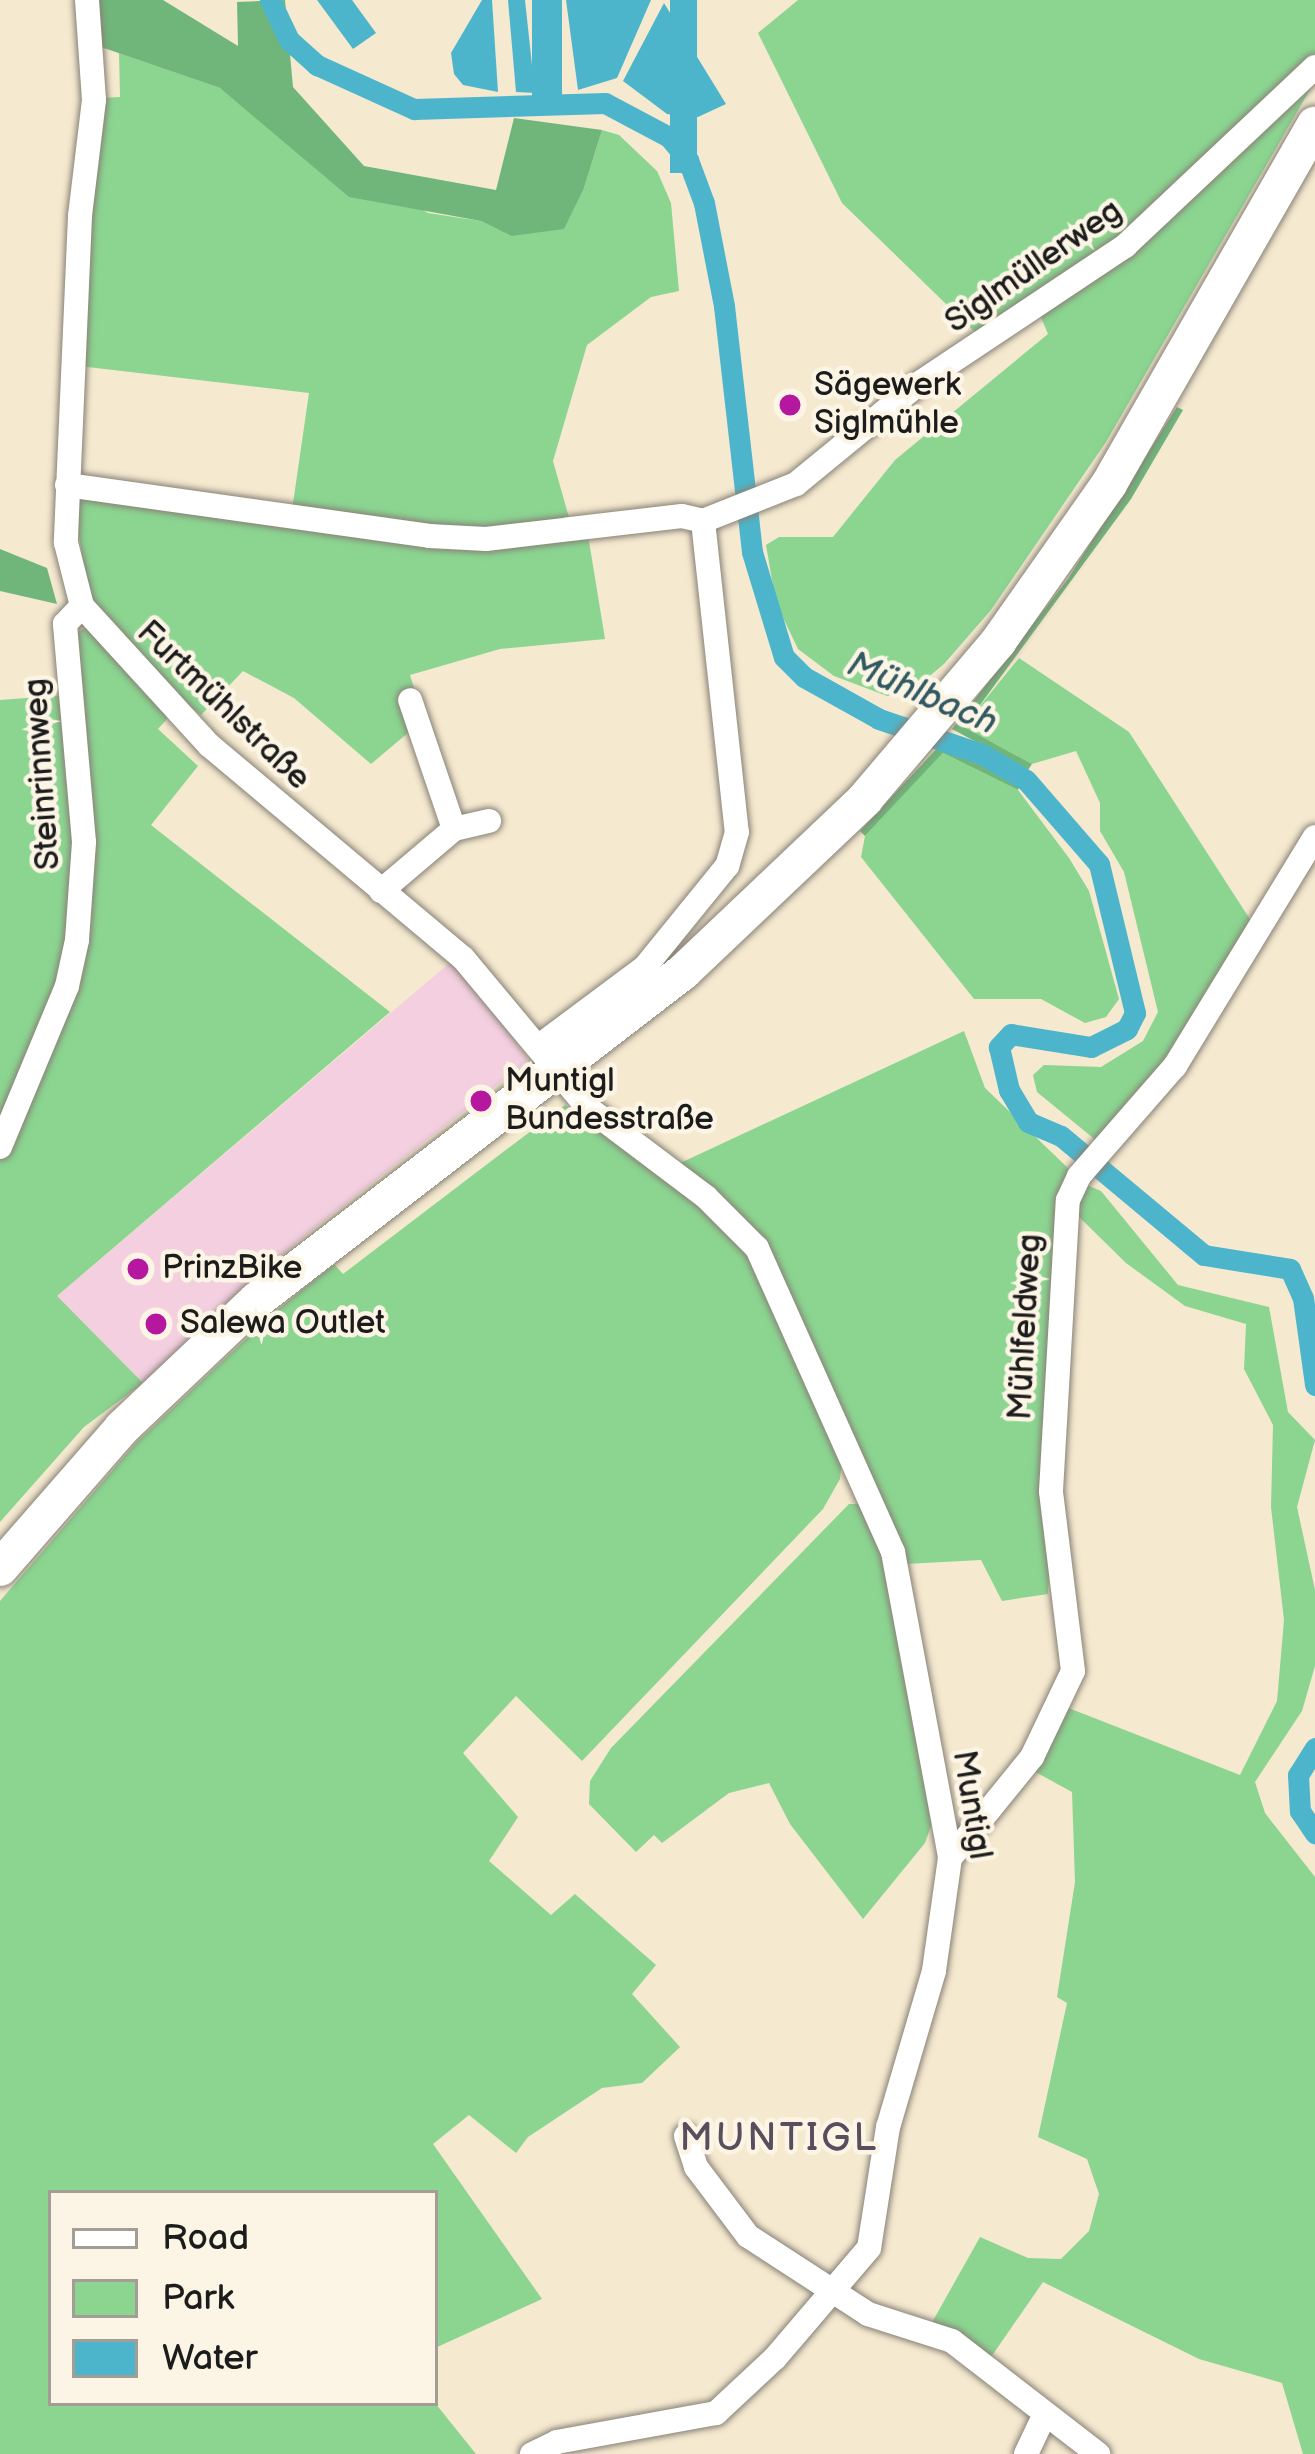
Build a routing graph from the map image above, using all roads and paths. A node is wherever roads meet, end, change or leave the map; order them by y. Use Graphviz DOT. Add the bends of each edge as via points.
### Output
graph roads {
  1 [pos="86,0"];
  2 [pos="1315,67"];
  3 [pos="1315,125"];
  4 [pos="67,485"];
  5 [pos="703,521"];
  6 [pos="82,606"];
  7 [pos="410,700"];
  8 [pos="489,821"];
  9 [pos="454,829"];
  10 [pos="1315,837"];
  11 [pos="382,891"];
  12 [pos="549,1058"];
  13 [pos="0,1147"];
  14 [pos="0,1568"];
  15 [pos="950,1858"];
  16 [pos="686,2135"];
  17 [pos="835,2290"];
  18 [pos="1044,2416"];
  19 [pos="532,2454"];
  20 [pos="1026,2454"];
  21 [pos="1098,2454"];
  1 -- 4 [label="street, Furtmühlstraße" via="94,100"];
  2 -- 5 [label="street, Siglmüllerweg" via="1202,182 1125,246 918,384 796,484"];
  3 -- 12 [label="main road" via="1109,484 938,716 763,901"];
  4 -- 5 [label="street, Siglmüllerweg" via="448,537"];
  4 -- 6 [label="street, Furtmühlstraße" via="66,543"];
  5 -- 12 [label="street" via="737,832 727,866 668,944"];
  6 -- 11 [label="street, Furtmühlstraße" via="209,746"];
  6 -- 13 [label="street, Steinrinnweg" via="65,624 84,842 77,940 67,986"];
  7 -- 9 [label="street"];
  8 -- 9 [label="street"];
  9 -- 11 [label="street"];
  10 -- 15 [label="street, Mühlfeldweg" via="1175,1066 1079,1176 1063,1225 1051,1491 1072,1671 1032,1756"];
  11 -- 12 [label="street, Furtmühlstraße" via="463,958"];
  12 -- 14 [label="main road" via="190,1362"];
  12 -- 15 [label="street, Muntigl" via="588,1108 706,1197 758,1248 792,1315 893,1552"];
  15 -- 17 [label="street, Muntigl" via="934,1971 888,2127 869,2248"];
  16 -- 17 [label="street" via="696,2167 748,2236"];
  17 -- 18 [label="street" via="868,2314 952,2341"];
  17 -- 19 [label="street, Muntigl" via="716,2413 557,2442"];
  18 -- 20 [label="street"];
  18 -- 21 [label="street"];
}
